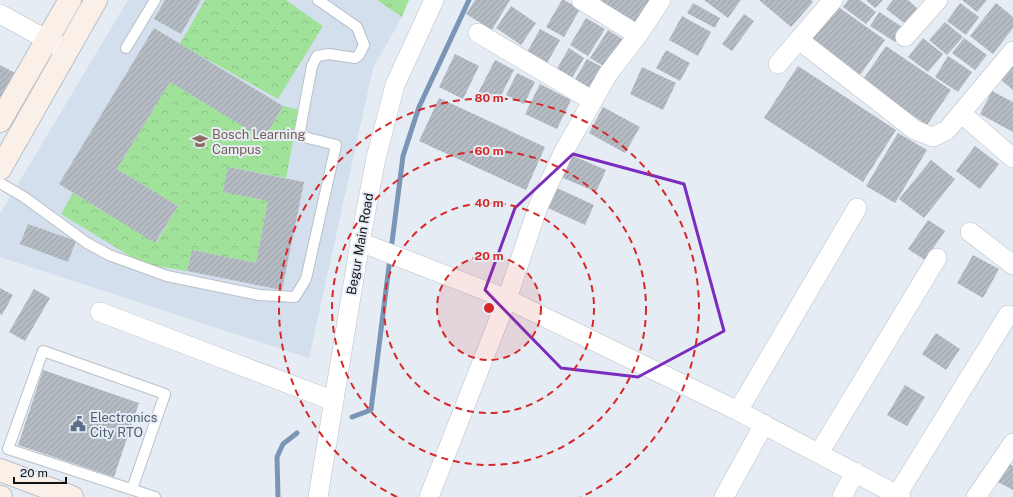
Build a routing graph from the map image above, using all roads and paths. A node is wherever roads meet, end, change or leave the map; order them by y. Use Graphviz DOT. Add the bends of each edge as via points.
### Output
graph roads {
  1 [pos="70,0"];
  2 [pos="96,0"];
  3 [pos="155,0"];
  4 [pos="318,0"];
  5 [pos="434,0"];
  6 [pos="581,0"];
  7 [pos="661,0"];
  8 [pos="833,0"];
  9 [pos="938,0"];
  10 [pos="0,14"];
  11 [pos="478,33"];
  12 [pos="638,35"];
  13 [pos="905,37"];
  14 [pos="47,39"];
  15 [pos="799,40"];
  16 [pos="126,48"];
  17 [pos="66,51"];
  18 [pos="1013,51"];
  19 [pos="778,64"];
  20 [pos="593,101"];
  21 [pos="961,113"];
  22 [pos="1,117"];
  23 [pos="1013,158"];
  24 [pos="0,169"];
  25 [pos="0,183"];
  26 [pos="857,208"];
  27 [pos="970,232"];
  28 [pos="360,242"];
  29 [pos="937,258"];
  30 [pos="1013,265"];
  31 [pos="507,300"];
  32 [pos="100,312"];
  33 [pos="1008,315"];
  34 [pos="334,402"];
  35 [pos="738,411"];
  36 [pos="764,424"];
  37 [pos="1013,443"];
  38 [pos="819,453"];
  39 [pos="0,470"];
  40 [pos="855,472"];
  41 [pos="132,489"];
  42 [pos="899,496"];
  43 [pos="72,497"];
  44 [pos="155,497"];
  45 [pos="318,497"];
  46 [pos="429,497"];
  47 [pos="724,497"];
  48 [pos="842,497"];
  49 [pos="976,497"];
  1 -- 14 [label="main road"];
  2 -- 17 [label="main road"];
  3 -- 16 [label="lane"];
  4 -- 25 [label="lane" via="357,27 364,45 360,55 355,58 329,54 317,56 312,66 300,130 303,136 336,145 306,279 295,297 260,295 167,276 109,255 87,243 24,197"];
  5 -- 28 [label="street, Begur Main Road" via="395,85 376,158"];
  6 -- 12 [label="street"];
  7 -- 12 [label="street"];
  8 -- 15 [label="street"];
  9 -- 13 [label="street"];
  10 -- 14 [label="street"];
  11 -- 20 [label="street"];
  12 -- 20 [label="street" via="608,74"];
  14 -- 17 [label="street"];
  14 -- 22 [label="main road"];
  15 -- 19 [label="street"];
  15 -- 21 [label="street" via="914,130 933,137 947,130"];
  17 -- 24 [label="main road"];
  18 -- 21 [label="street"];
  20 -- 31 [label="street" via="563,154 538,207"];
  21 -- 23 [label="street"];
  26 -- 35 [label="street"];
  27 -- 30 [label="street"];
  28 -- 31 [label="street"];
  28 -- 34 [label="street, Begur Main Road"];
  29 -- 38 [label="street"];
  31 -- 35 [label="street"];
  31 -- 46 [label="street"];
  32 -- 34 [label="street"];
  33 -- 42 [label="street"];
  34 -- 45 [label="street, Begur Main Road"];
  35 -- 36 [label="street"];
  36 -- 38 [label="street"];
  36 -- 47 [label="street"];
  37 -- 49 [label="street"];
  38 -- 40 [label="street"];
  39 -- 43 [label="main road"];
  40 -- 42 [label="street"];
  40 -- 48 [label="street"];
  41 -- 41 [label="lane" via="165,394 44,351 8,449"];
  41 -- 44 [label="lane"];
}
